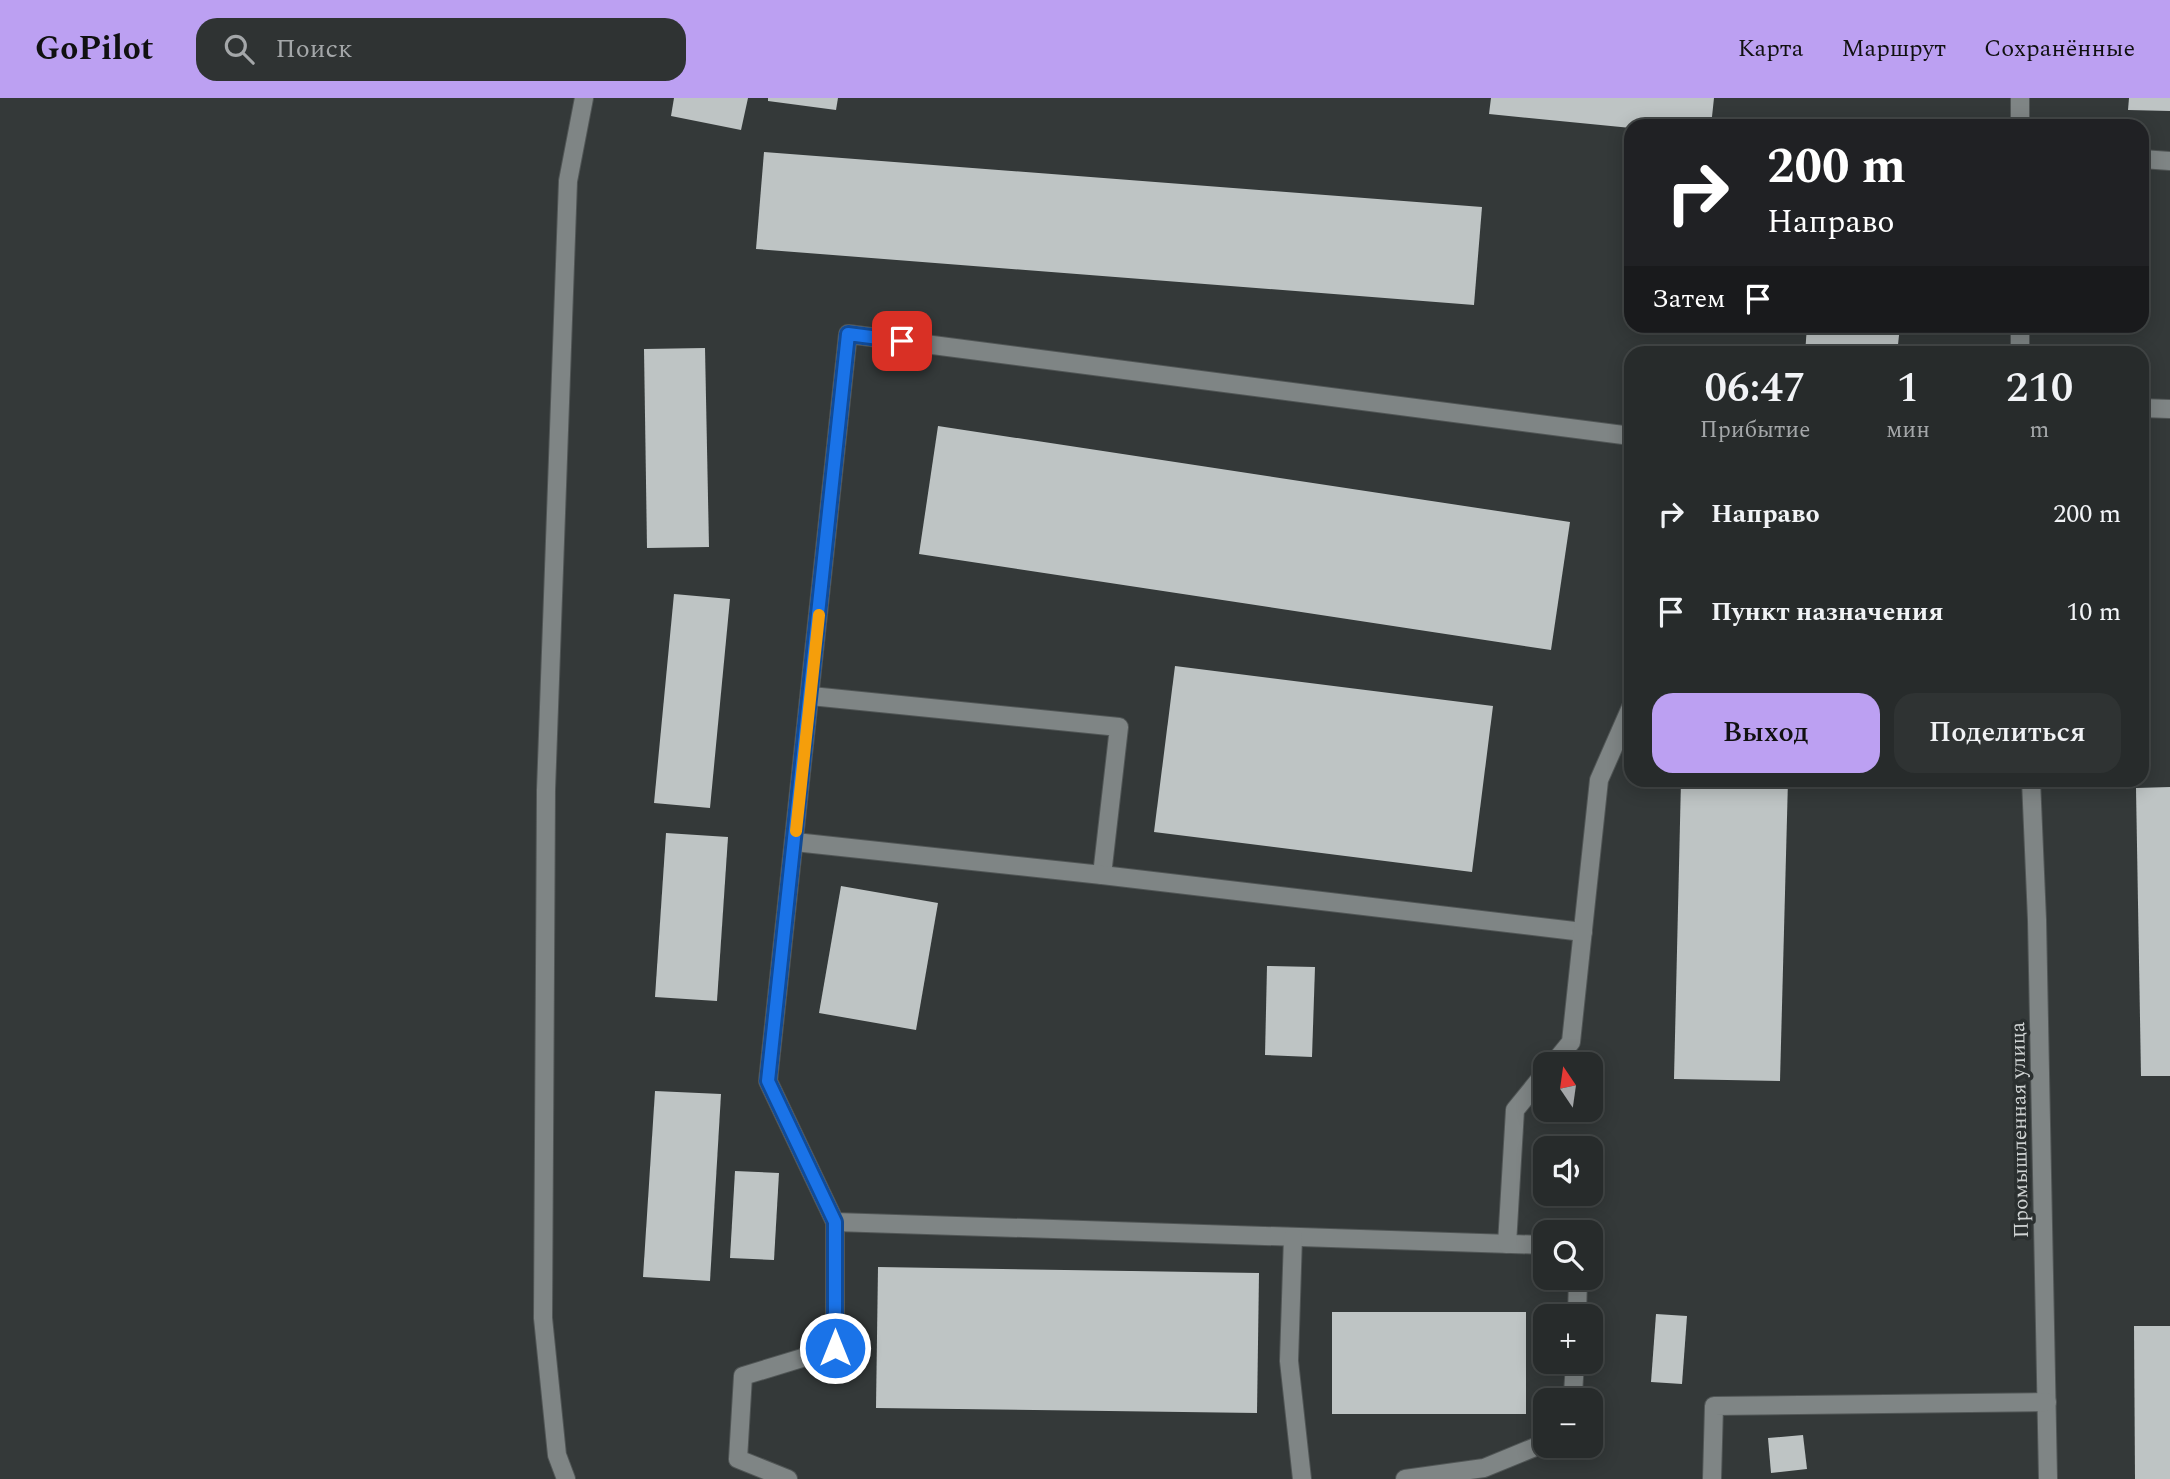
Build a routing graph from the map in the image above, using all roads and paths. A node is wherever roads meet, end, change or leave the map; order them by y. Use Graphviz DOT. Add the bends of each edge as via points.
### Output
graph roads {
  1 [pos="584,98"];
  2 [pos="2020,98"];
  3 [pos="2020,119"];
  4 [pos="2149,160"];
  5 [pos="2170,162"];
  6 [pos="2149,408"];
  7 [pos="2170,409"];
  8 [pos="1624,435"];
  9 [pos="810,696"];
  10 [pos="1624,723"];
  11 [pos="2031,787"];
  12 [pos="795,842"];
  13 [pos="1101,875"];
  14 [pos="1583,932"];
  15 [pos="1563,1052"];
  16 [pos="1533,1088"];
  17 [pos="835,1222"];
  18 [pos="1293,1237"];
  19 [pos="1507,1244"];
  20 [pos="1533,1245"];
  21 [pos="2047,1402"];
  22 [pos="1533,1448"];
  23 [pos="566,1479"];
  24 [pos="788,1479"];
  25 [pos="1302,1479"];
  26 [pos="1405,1479"];
  27 [pos="1712,1479"];
  28 [pos="2048,1479"];
  1 -- 23 [label="street" via="568,181 546,790 543,1318 557,1455"];
  2 -- 3 [label="street"];
  4 -- 5 [label="street"];
  6 -- 7 [label="street"];
  8 -- 9 [label="street" via="848,334"];
  9 -- 12 [label="street"];
  9 -- 13 [label="street" via="1119,727"];
  10 -- 14 [label="street" via="1599,780"];
  11 -- 21 [label="street, Промышленная улица"];
  12 -- 13 [label="street"];
  12 -- 17 [label="street" via="768,1081"];
  13 -- 14 [label="street"];
  14 -- 15 [label="street" via="1571,1042"];
  16 -- 19 [label="street" via="1515,1110"];
  17 -- 18 [label="street"];
  17 -- 24 [label="street" via="835,1348 743,1376 738,1459"];
  18 -- 19 [label="street"];
  18 -- 25 [label="street" via="1289,1361"];
  19 -- 20 [label="street"];
  21 -- 27 [label="street" via="1714,1406"];
  21 -- 28 [label="street, Промышленная улица"];
  22 -- 26 [label="street" via="1484,1468"];
}
